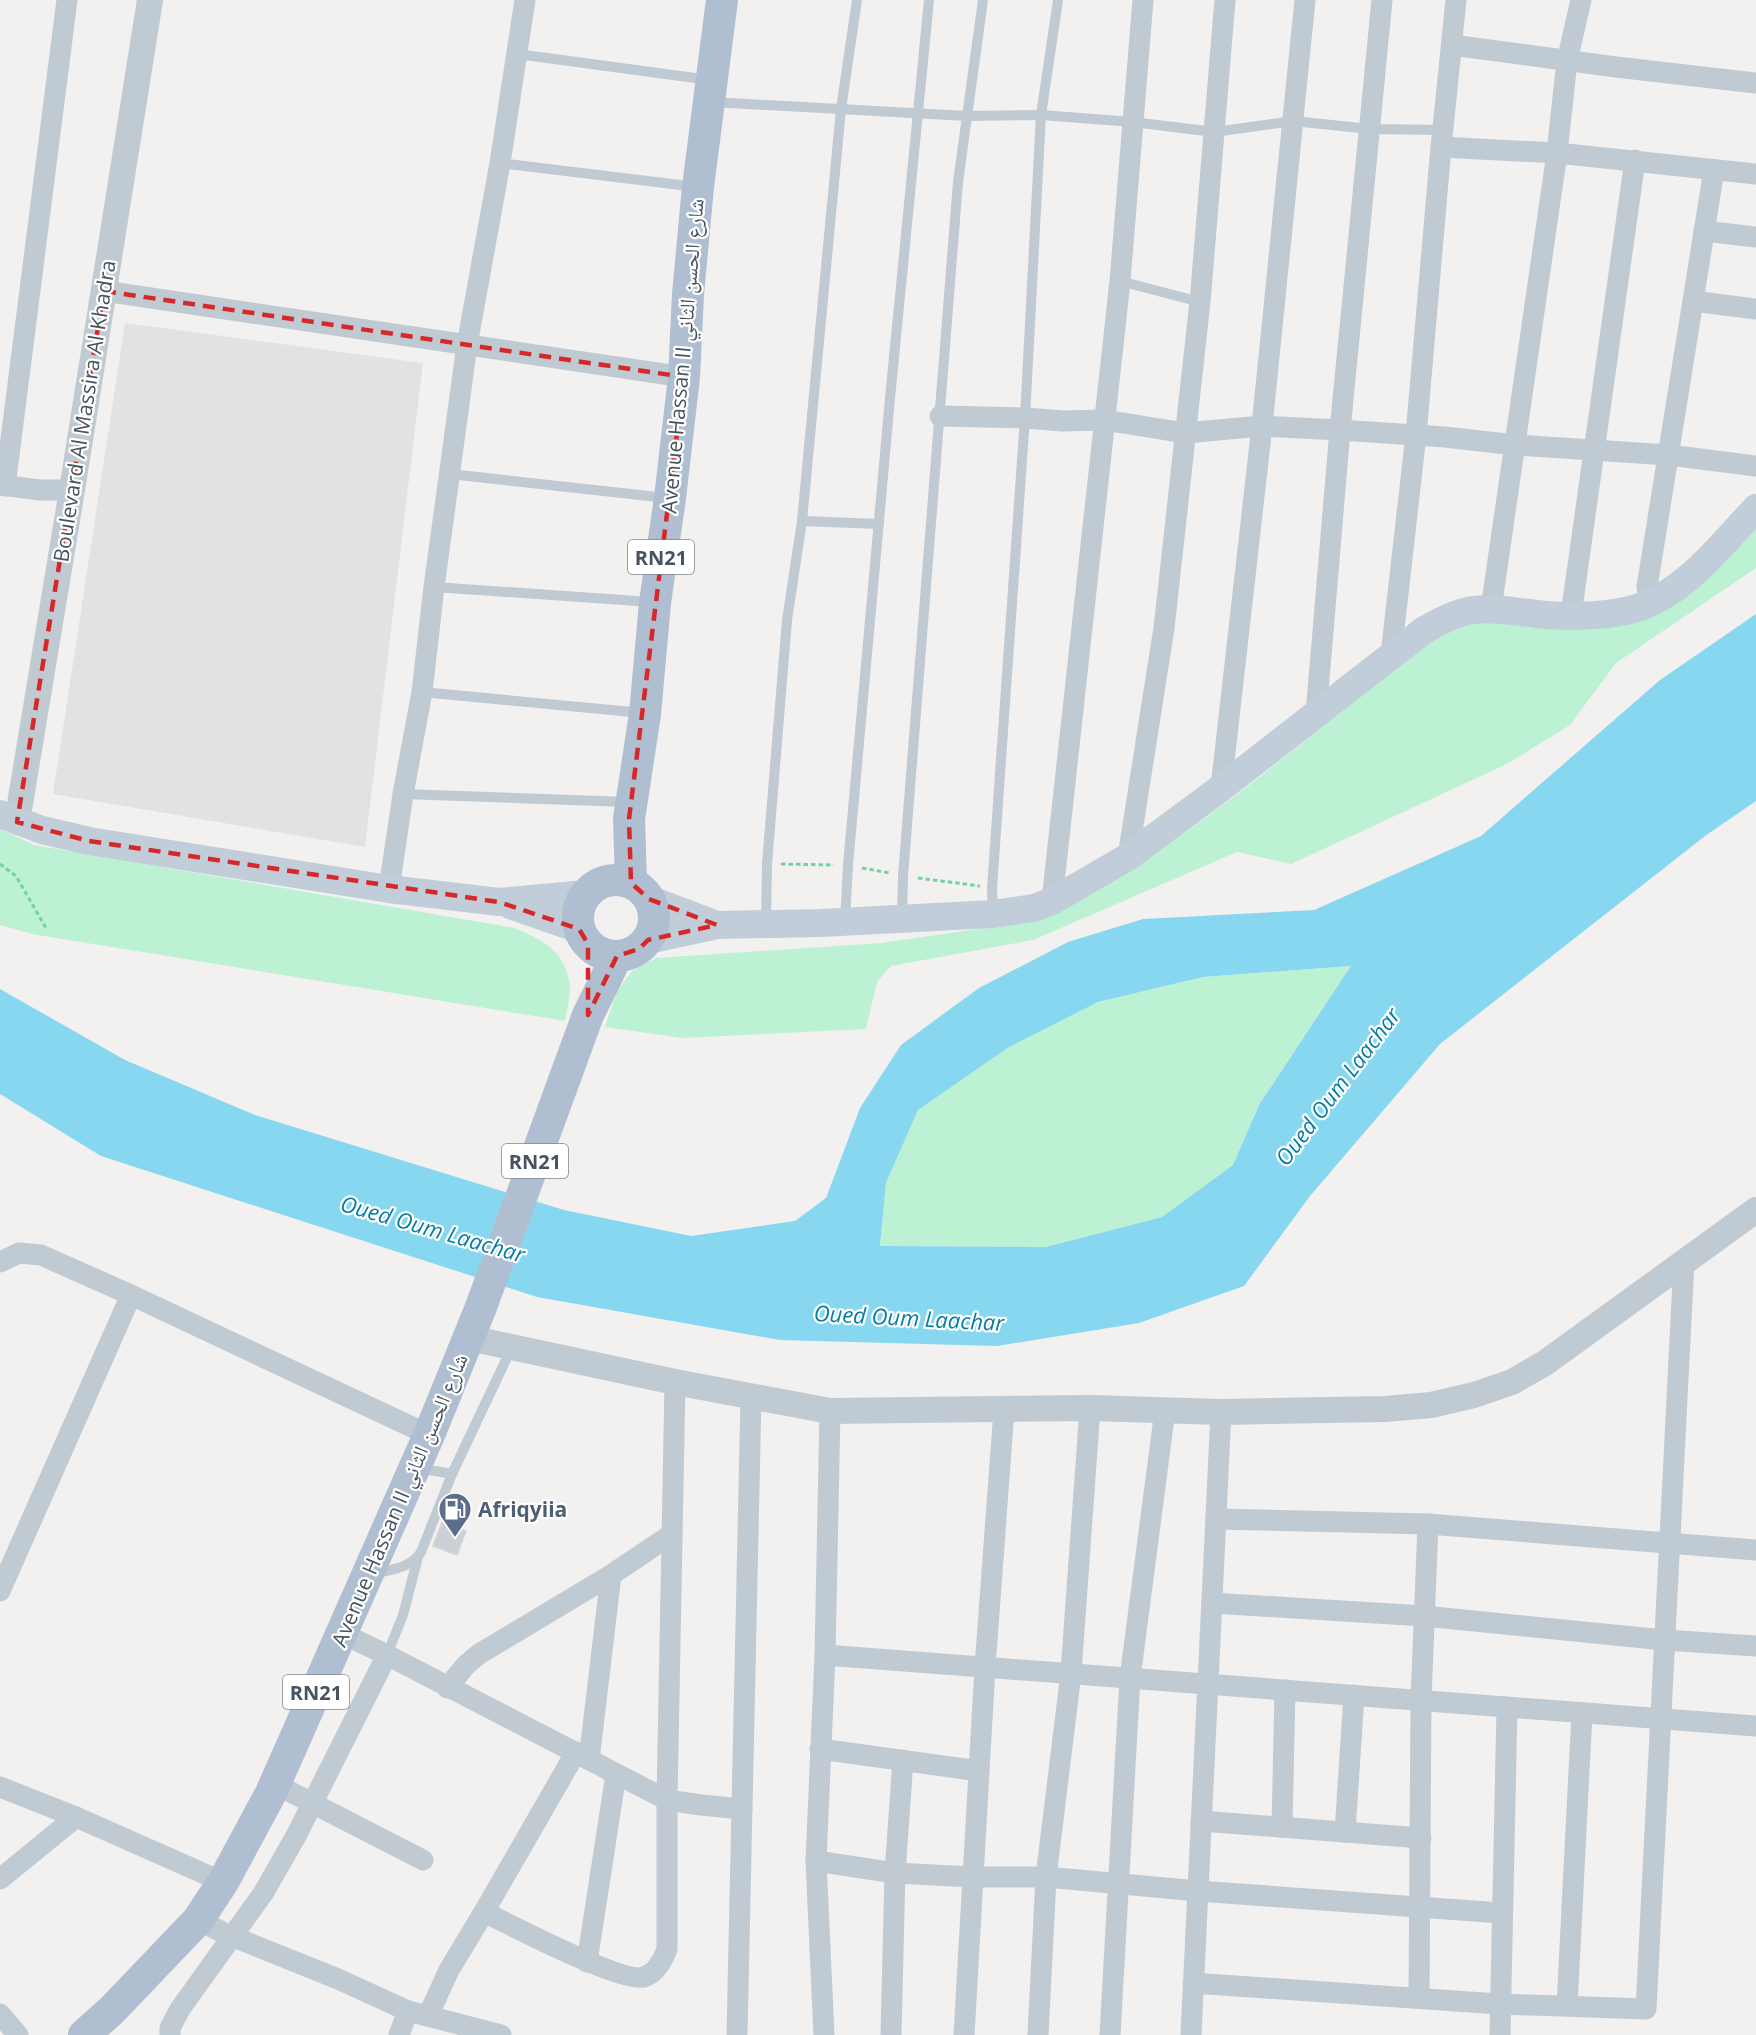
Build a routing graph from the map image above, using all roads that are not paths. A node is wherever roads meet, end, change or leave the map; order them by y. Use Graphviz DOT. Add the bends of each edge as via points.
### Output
graph roads {
  1 [pos="67,0"];
  2 [pos="150,0"];
  3 [pos="525,0"];
  4 [pos="722,0"];
  5 [pos="857,0"];
  6 [pos="929,0"];
  7 [pos="983,0"];
  8 [pos="1058,0"];
  9 [pos="1143,0"];
  10 [pos="1225,0"];
  11 [pos="1305,0"];
  12 [pos="1382,0"];
  13 [pos="1456,0"];
  14 [pos="1581,0"];
  15 [pos="1452,45"];
  16 [pos="517,54"];
  17 [pos="1568,61"];
  18 [pos="1756,83"];
  19 [pos="709,91"];
  20 [pos="841,109"];
  21 [pos="918,112"];
  22 [pos="1041,115"];
  23 [pos="967,116"];
  24 [pos="1293,121"];
  25 [pos="1133,122"];
  26 [pos="1370,129"];
  27 [pos="1214,132"];
  28 [pos="1442,139"];
  29 [pos="1557,153"];
  30 [pos="1635,160"];
  31 [pos="500,163"];
  32 [pos="1714,170"];
  33 [pos="1756,174"];
  34 [pos="698,187"];
  35 [pos="1704,231"];
  36 [pos="1756,237"];
  37 [pos="1120,281"];
  38 [pos="104,291"];
  39 [pos="1693,301"];
  40 [pos="1200,302"];
  41 [pos="1756,309"];
  42 [pos="467,345"];
  43 [pos="684,377"];
  44 [pos="940,416"];
  45 [pos="1025,418"];
  46 [pos="1104,420"];
  47 [pos="1262,426"];
  48 [pos="1340,430"];
  49 [pos="1185,433"];
  50 [pos="1416,435"];
  51 [pos="1515,445"];
  52 [pos="1594,450"];
  53 [pos="1669,455"];
  54 [pos="1756,466"];
  55 [pos="450,474"];
  56 [pos="2,485"];
  57 [pos="72,490"];
  58 [pos="670,498"];
  59 [pos="1756,508"];
  60 [pos="802,520"];
  61 [pos="879,524"];
  62 [pos="434,587"];
  63 [pos="1651,602"];
  64 [pos="655,603"];
  65 [pos="1491,609"];
  66 [pos="1571,615"];
  67 [pos="1391,655"];
  68 [pos="422,692"];
  69 [pos="645,714"];
  70 [pos="1316,714"];
  71 [pos="1221,788"];
  72 [pos="403,794"];
  73 [pos="630,810"];
  74 [pos="8,818"];
  75 [pos="1128,857"];
  76 [pos="389,889"];
  77 [pos="591,890"];
  78 [pos="640,891"];
  79 [pos="992,901"];
  80 [pos="1052,901"];
  81 [pos="499,902"];
  82 [pos="902,919"];
  83 [pos="845,921"];
  84 [pos="717,925"];
  85 [pos="766,925"];
  86 [pos="584,936"];
  87 [pos="648,940"];
  88 [pos="617,956"];
  89 [pos="588,1015"];
  90 [pos="1756,1210"];
  91 [pos="1684,1261"];
  92 [pos="0,1262"];
  93 [pos="131,1295"];
  94 [pos="469,1338"];
  95 [pos="513,1346"];
  96 [pos="675,1382"];
  97 [pos="751,1397"];
  98 [pos="1090,1408"];
  99 [pos="1004,1410"];
  100 [pos="1165,1410"];
  101 [pos="830,1411"];
  102 [pos="1221,1412"];
  103 [pos="429,1435"];
  104 [pos="415,1468"];
  105 [pos="452,1474"];
  106 [pos="1216,1519"];
  107 [pos="1428,1524"];
  108 [pos="672,1534"];
  109 [pos="1669,1542"];
  110 [pos="1756,1550"];
  111 [pos="418,1557"];
  112 [pos="611,1575"];
  113 [pos="367,1576"];
  114 [pos="0,1591"];
  115 [pos="1212,1603"];
  116 [pos="1424,1616"];
  117 [pos="342,1633"];
  118 [pos="1665,1640"];
  119 [pos="1756,1646"];
  120 [pos="825,1654"];
  121 [pos="387,1655"];
  122 [pos="985,1667"];
  123 [pos="1071,1673"];
  124 [pos="1130,1678"];
  125 [pos="1208,1684"];
  126 [pos="447,1688"];
  127 [pos="1285,1690"];
  128 [pos="1354,1695"];
  129 [pos="1421,1700"];
  130 [pos="1507,1707"];
  131 [pos="1582,1713"];
  132 [pos="1661,1719"];
  133 [pos="1756,1726"];
  134 [pos="820,1749"];
  135 [pos="583,1756"];
  136 [pos="903,1760"];
  137 [pos="979,1771"];
  138 [pos="616,1774"];
  139 [pos="274,1784"];
  140 [pos="0,1787"];
  141 [pos="667,1800"];
  142 [pos="311,1803"];
  143 [pos="742,1809"];
  144 [pos="76,1817"];
  145 [pos="1201,1821"];
  146 [pos="1282,1827"];
  147 [pos="1345,1832"];
  148 [pos="1420,1838"];
  149 [pos="423,1860"];
  150 [pos="816,1861"];
  151 [pos="895,1874"];
  152 [pos="973,1877"];
  153 [pos="1046,1877"];
  154 [pos="0,1879"];
  155 [pos="223,1882"];
  156 [pos="1119,1883"];
  157 [pos="1198,1891"];
  158 [pos="1420,1909"];
  159 [pos="484,1912"];
  160 [pos="1501,1913"];
  161 [pos="198,1920"];
  162 [pos="231,1936"];
  163 [pos="587,1962"];
  164 [pos="1193,1983"];
  165 [pos="1419,1998"];
  166 [pos="1499,2004"];
  167 [pos="1567,2006"];
  168 [pos="0,2014"];
  169 [pos="418,2014"];
  170 [pos="18,2035"];
  171 [pos="84,2035"];
  172 [pos="170,2035"];
  173 [pos="399,2035"];
  174 [pos="501,2035"];
  175 [pos="737,2035"];
  176 [pos="824,2035"];
  177 [pos="891,2035"];
  178 [pos="964,2035"];
  179 [pos="1038,2035"];
  180 [pos="1110,2035"];
  181 [pos="1191,2035"];
  182 [pos="1500,2035"];
  1 -- 56 [label="street"];
  2 -- 38 [label="street, Boulevard Al Massira Al Khadra"];
  3 -- 16 [label="street"];
  4 -- 19 [label="main road, Avenue Hassan II شارع الحسن الثاني / RN21"];
  5 -- 20 [label="lane"];
  6 -- 21 [label="lane"];
  7 -- 23 [label="lane"];
  8 -- 22 [label="lane"];
  9 -- 25 [label="street"];
  10 -- 27 [label="street"];
  11 -- 24 [label="street"];
  12 -- 26 [label="street"];
  13 -- 15 [label="street"];
  14 -- 17 [label="street"];
  15 -- 17 [label="street"];
  15 -- 28 [label="street"];
  16 -- 19 [label="lane"];
  16 -- 31 [label="street"];
  17 -- 18 [label="street"];
  17 -- 29 [label="street"];
  19 -- 20 [label="lane"];
  19 -- 34 [label="main road, Avenue Hassan II شارع الحسن الثاني / RN21"];
  20 -- 21 [label="lane"];
  20 -- 60 [label="lane"];
  21 -- 23 [label="lane"];
  21 -- 61 [label="lane"];
  22 -- 23 [label="lane"];
  22 -- 25 [label="lane"];
  22 -- 45 [label="lane"];
  23 -- 44 [label="lane" via="958,182"];
  24 -- 26 [label="lane"];
  24 -- 27 [label="lane"];
  24 -- 47 [label="street"];
  25 -- 27 [label="lane"];
  25 -- 37 [label="street"];
  26 -- 28 [label="lane"];
  26 -- 48 [label="street"];
  27 -- 40 [label="street"];
  28 -- 29 [label="street"];
  28 -- 50 [label="street"];
  29 -- 30 [label="street"];
  29 -- 51 [label="street"];
  30 -- 32 [label="street"];
  30 -- 52 [label="street"];
  31 -- 34 [label="lane"];
  31 -- 42 [label="street"];
  32 -- 33 [label="street"];
  32 -- 35 [label="street"];
  34 -- 43 [label="main road, Avenue Hassan II شارع الحسن الثاني / RN21"];
  35 -- 36 [label="street"];
  35 -- 39 [label="street"];
  37 -- 40 [label="lane"];
  37 -- 46 [label="street"];
  38 -- 42 [label="street"];
  38 -- 57 [label="street, Boulevard Al Massira Al Khadra"];
  39 -- 41 [label="street"];
  39 -- 53 [label="street"];
  40 -- 49 [label="street"];
  42 -- 43 [label="street"];
  42 -- 55 [label="street"];
  43 -- 58 [label="main road, Avenue Hassan II شارع الحسن الثاني / RN21"];
  44 -- 45 [label="street"];
  44 -- 82 [label="lane"];
  45 -- 46 [label="street"];
  45 -- 79 [label="lane"];
  46 -- 49 [label="street"];
  46 -- 80 [label="street"];
  47 -- 48 [label="street"];
  47 -- 49 [label="street"];
  47 -- 71 [label="street"];
  48 -- 50 [label="street"];
  48 -- 70 [label="street"];
  49 -- 75 [label="street" via="1164,628"];
  50 -- 51 [label="street"];
  50 -- 67 [label="street"];
  51 -- 52 [label="street"];
  51 -- 65 [label="street"];
  52 -- 53 [label="street"];
  52 -- 66 [label="street"];
  53 -- 54 [label="street"];
  53 -- 63 [label="street" via="1647,587"];
  55 -- 58 [label="lane"];
  55 -- 62 [label="street"];
  56 -- 57 [label="street"];
  57 -- 74 [label="street, Boulevard Al Massira Al Khadra"];
  58 -- 64 [label="main road, Avenue Hassan II شارع الحسن الثاني / RN21"];
  59 -- 63 [label="main road" via="1697,568"];
  60 -- 61 [label="lane"];
  60 -- 85 [label="lane" via="787,620 767,864"];
  61 -- 83 [label="lane"];
  62 -- 64 [label="lane"];
  62 -- 68 [label="street"];
  63 -- 66 [label="main road" via="1636,608"];
  64 -- 69 [label="main road, Avenue Hassan II شارع الحسن الثاني / RN21"];
  65 -- 66 [label="main road"];
  65 -- 67 [label="main road" via="1449,616"];
  67 -- 70 [label="main road"];
  68 -- 69 [label="lane"];
  68 -- 72 [label="street"];
  69 -- 73 [label="main road, Avenue Hassan II شارع الحسن الثاني / RN21"];
  70 -- 71 [label="main road"];
  71 -- 75 [label="main road"];
  72 -- 73 [label="lane"];
  72 -- 76 [label="street"];
  73 -- 77 [label="main road, Avenue Hassan II شارع الحسن الثاني / RN21"];
  73 -- 78 [label="main road, Avenue Hassan II شارع الحسن الثاني / RN21"];
  74 -- 76 [label="main road" via="89,841"];
  75 -- 80 [label="main road"];
  76 -- 81 [label="main road"];
  77 -- 78 [label="main road" via="613,880"];
  77 -- 81 [label="main road"];
  77 -- 86 [label="main road, Avenue Hassan II شارع الحسن الثاني / RN21" via="579,910"];
  78 -- 84 [label="main road"];
  78 -- 87 [label="main road, Avenue Hassan II شارع الحسن الثاني / RN21" via="654,920"];
  79 -- 80 [label="main road" via="1034,908"];
  79 -- 82 [label="main road"];
  81 -- 86 [label="main road"];
  82 -- 83 [label="main road"];
  83 -- 85 [label="main road"];
  84 -- 85 [label="main road"];
  84 -- 87 [label="main road"];
  86 -- 88 [label="main road" via="602,953"];
  86 -- 89 [label="main road, Avenue Hassan II شارع الحسن الثاني / RN21"];
  87 -- 88 [label="main road" via="639,949"];
  88 -- 89 [label="main road, Avenue Hassan II شارع الحسن الثاني / RN21"];
  89 -- 94 [label="main road, Avenue Hassan II شارع الحسن الثاني / RN21"];
  90 -- 91 [label="street"];
  91 -- 102 [label="street" via="1545,1364 1512,1382 1474,1395 1431,1405 1385,1409"];
  91 -- 109 [label="street"];
  92 -- 93 [label="street" via="19,1253 40,1255"];
  93 -- 103 [label="street"];
  93 -- 114 [label="street"];
  94 -- 95 [label="street"];
  94 -- 103 [label="main road, Avenue Hassan II شارع الحسن الثاني / RN21"];
  95 -- 96 [label="street"];
  95 -- 105 [label="lane"];
  96 -- 97 [label="street"];
  96 -- 108 [label="street"];
  97 -- 101 [label="street"];
  97 -- 143 [label="street"];
  98 -- 99 [label="street"];
  98 -- 100 [label="street"];
  98 -- 123 [label="street"];
  99 -- 101 [label="street"];
  99 -- 122 [label="street"];
  100 -- 102 [label="street"];
  100 -- 124 [label="street"];
  101 -- 120 [label="street"];
  102 -- 106 [label="street"];
  103 -- 104 [label="main road, Avenue Hassan II شارع الحسن الثاني / RN21"];
  104 -- 105 [label="lane"];
  104 -- 113 [label="main road, Avenue Hassan II شارع الحسن الثاني / RN21"];
  105 -- 111 [label="lane"];
  106 -- 107 [label="street"];
  106 -- 115 [label="street"];
  107 -- 109 [label="street"];
  107 -- 116 [label="street"];
  108 -- 112 [label="street"];
  108 -- 141 [label="street"];
  109 -- 110 [label="street"];
  109 -- 118 [label="street"];
  111 -- 113 [label="lane" via="397,1569"];
  111 -- 121 [label="lane" via="403,1615"];
  112 -- 126 [label="street" via="479,1654"];
  112 -- 135 [label="street"];
  113 -- 117 [label="main road, Avenue Hassan II شارع الحسن الثاني / RN21"];
  115 -- 116 [label="street"];
  115 -- 125 [label="street"];
  116 -- 118 [label="street"];
  116 -- 129 [label="street"];
  117 -- 121 [label="street"];
  117 -- 139 [label="main road, Avenue Hassan II شارع الحسن الثاني / RN21"];
  118 -- 119 [label="street"];
  118 -- 132 [label="street"];
  120 -- 122 [label="street"];
  120 -- 134 [label="street"];
  121 -- 126 [label="street"];
  121 -- 142 [label="street"];
  122 -- 123 [label="street"];
  122 -- 137 [label="street"];
  123 -- 124 [label="street"];
  123 -- 153 [label="street"];
  124 -- 125 [label="street"];
  124 -- 156 [label="street"];
  125 -- 127 [label="street"];
  125 -- 145 [label="street"];
  126 -- 135 [label="street"];
  127 -- 128 [label="street"];
  127 -- 146 [label="street"];
  128 -- 129 [label="street"];
  128 -- 147 [label="street"];
  129 -- 130 [label="street"];
  129 -- 148 [label="street"];
  130 -- 131 [label="street"];
  130 -- 160 [label="street"];
  131 -- 132 [label="street"];
  131 -- 167 [label="street"];
  132 -- 133 [label="street"];
  132 -- 167 [label="street" via="1646,2009"];
  134 -- 136 [label="street"];
  134 -- 150 [label="street"];
  135 -- 138 [label="street"];
  135 -- 159 [label="street"];
  136 -- 137 [label="street"];
  136 -- 151 [label="street"];
  137 -- 152 [label="street"];
  138 -- 141 [label="street"];
  138 -- 163 [label="street"];
  139 -- 142 [label="street"];
  139 -- 155 [label="main road, Avenue Hassan II شارع الحسن الثاني / RN21"];
  140 -- 144 [label="street"];
  141 -- 143 [label="street"];
  141 -- 163 [label="street" via="667,1949 663,1960 644,1977 631,1977"];
  142 -- 149 [label="street"];
  142 -- 162 [label="street" via="264,1892"];
  143 -- 175 [label="street"];
  144 -- 154 [label="street"];
  144 -- 155 [label="street"];
  145 -- 146 [label="street"];
  145 -- 157 [label="street"];
  146 -- 147 [label="street"];
  147 -- 148 [label="street"];
  148 -- 158 [label="street"];
  150 -- 151 [label="street"];
  150 -- 176 [label="street"];
  151 -- 152 [label="street"];
  151 -- 177 [label="street"];
  152 -- 153 [label="street"];
  152 -- 178 [label="street"];
  153 -- 156 [label="street"];
  153 -- 179 [label="street"];
  155 -- 161 [label="main road, Avenue Hassan II شارع الحسن الثاني / RN21"];
  156 -- 157 [label="street"];
  156 -- 180 [label="street"];
  157 -- 158 [label="street"];
  157 -- 164 [label="street"];
  158 -- 160 [label="street"];
  158 -- 165 [label="street"];
  159 -- 163 [label="street"];
  159 -- 169 [label="street"];
  160 -- 166 [label="street"];
  161 -- 162 [label="street"];
  161 -- 171 [label="main road, Avenue Hassan II شارع الحسن الثاني / RN21" via="120,2003"];
  162 -- 169 [label="street"];
  162 -- 172 [label="street" via="180,2009"];
  164 -- 165 [label="street"];
  164 -- 181 [label="street"];
  165 -- 166 [label="street"];
  166 -- 167 [label="street"];
  166 -- 182 [label="street"];
  168 -- 170 [label="street"];
  169 -- 173 [label="street"];
  169 -- 174 [label="street"];
}
